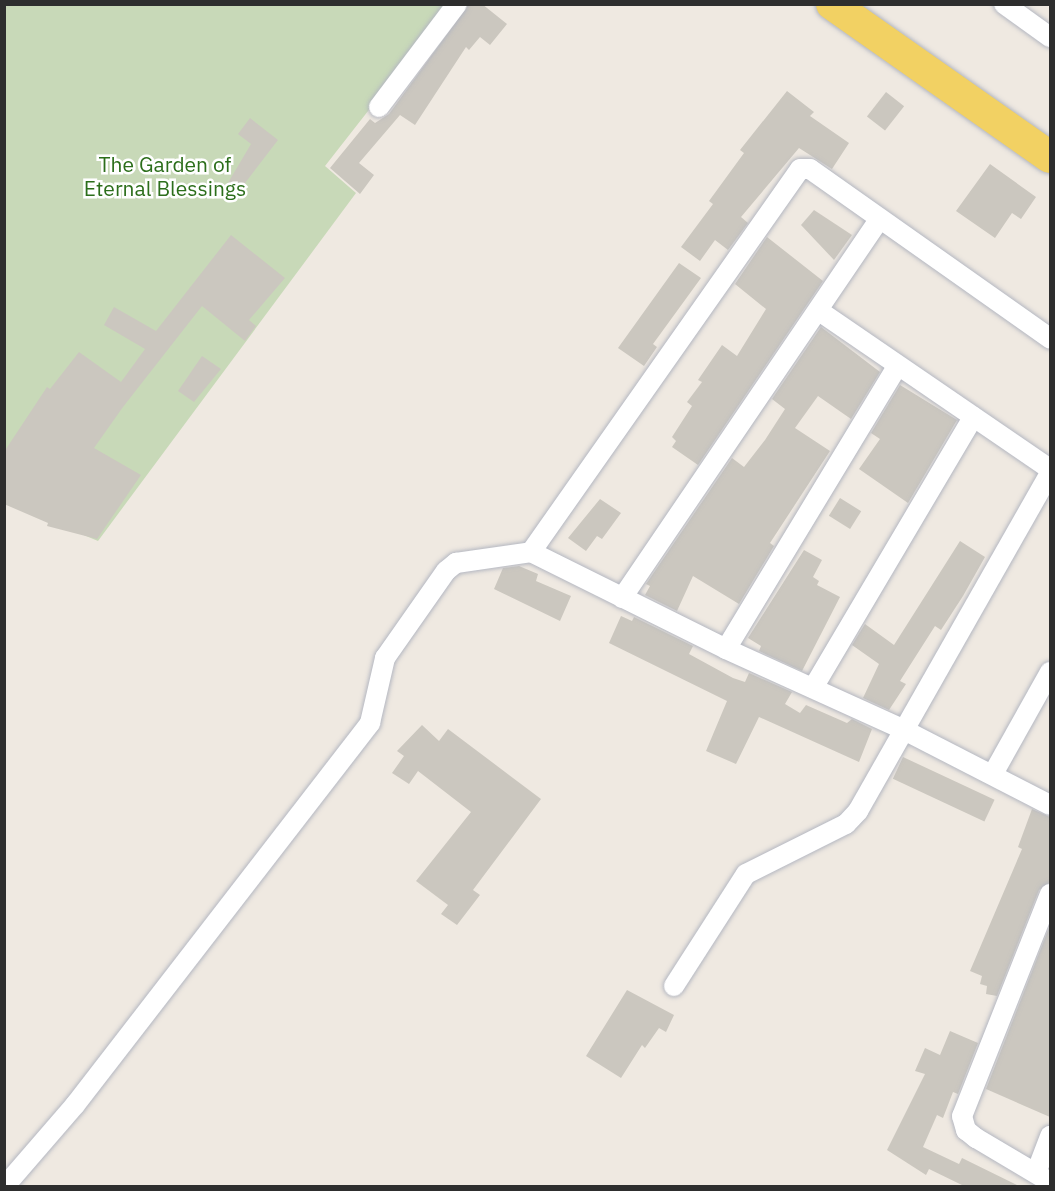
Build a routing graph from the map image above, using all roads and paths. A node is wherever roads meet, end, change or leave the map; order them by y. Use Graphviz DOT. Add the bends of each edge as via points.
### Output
graph roads {
  1 [pos="458,4"];
  2 [pos="832,4"];
  3 [pos="1004,4"];
  4 [pos="1049,33"];
  5 [pos="380,107"];
  6 [pos="1050,157"];
  7 [pos="880,219"];
  8 [pos="819,311"];
  9 [pos="1050,338"];
  10 [pos="897,367"];
  11 [pos="973,417"];
  12 [pos="1050,471"];
  13 [pos="531,552"];
  14 [pos="622,598"];
  15 [pos="726,649"];
  16 [pos="1050,672"];
  17 [pos="813,688"];
  18 [pos="902,729"];
  19 [pos="993,774"];
  20 [pos="1050,805"];
  21 [pos="1050,894"];
  22 [pos="674,986"];
  23 [pos="1050,1136"];
  24 [pos="1043,1177"];
  25 [pos="5,1186"];
  1 -- 5 [label="street"];
  2 -- 6 [label="main road"];
  3 -- 4 [label="street"];
  7 -- 8 [label="street"];
  7 -- 9 [label="street"];
  7 -- 13 [label="street" via="810,169 800,169"];
  8 -- 10 [label="street"];
  8 -- 14 [label="street"];
  10 -- 11 [label="street"];
  10 -- 15 [label="street"];
  11 -- 12 [label="street"];
  11 -- 17 [label="street"];
  12 -- 18 [label="street"];
  13 -- 14 [label="street"];
  13 -- 25 [label="street" via="456,563 446,571 385,658 370,723 75,1105"];
  14 -- 15 [label="street"];
  15 -- 17 [label="street"];
  16 -- 19 [label="street"];
  17 -- 18 [label="street"];
  18 -- 19 [label="street"];
  18 -- 22 [label="street" via="858,811 846,824 746,874"];
  19 -- 20 [label="street"];
  21 -- 24 [label="street" via="962,1116 966,1130 976,1138"];
  23 -- 24 [label="street"];
}
